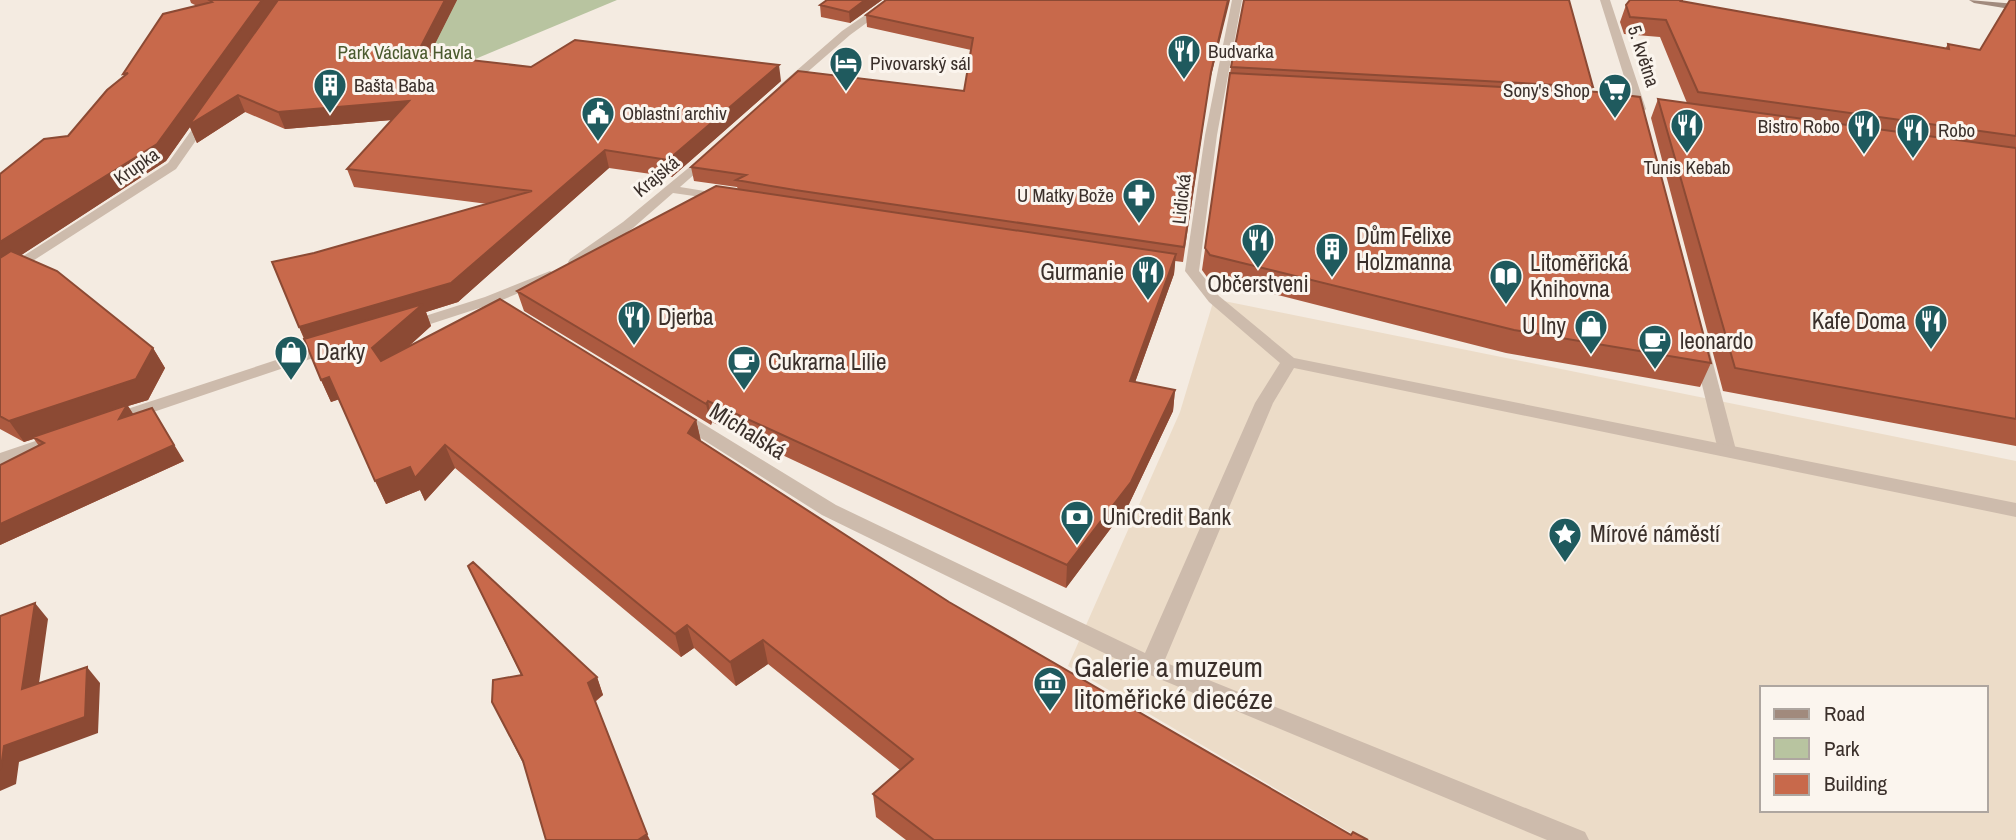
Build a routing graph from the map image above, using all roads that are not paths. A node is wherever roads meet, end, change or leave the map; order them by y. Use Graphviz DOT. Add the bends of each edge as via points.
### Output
graph roads {
  1 [pos="893,0"];
  2 [pos="1237,0"];
  3 [pos="1605,0"];
  4 [pos="1974,0"];
  5 [pos="2016,7"];
  6 [pos="774,97"];
  7 [pos="218,100"];
  8 [pos="1615,107"];
  9 [pos="723,143"];
  10 [pos="672,189"];
  11 [pos="741,201"];
  12 [pos="0,278"];
  13 [pos="490,300"];
  14 [pos="514,315"];
  15 [pos="398,329"];
  16 [pos="1697,332"];
  17 [pos="347,342"];
  18 [pos="1289,362"];
  19 [pos="665,409"];
  20 [pos="1727,450"];
  21 [pos="0,459"];
  22 [pos="2016,510"];
  23 [pos="1151,666"];
  24 [pos="1576,840"];
  1 -- 6 [label="street" via="846,33"];
  2 -- 18 [label="street, Lidická" via="1186,269 1214,299"];
  3 -- 8 [label="street, 5. května" via="1646,114"];
  4 -- 5 [label="main road"];
  7 -- 12 [label="street, Krupka" via="172,166"];
  9 -- 10 [label="street, Krajská"];
  10 -- 11 [label="street"];
  10 -- 13 [label="street, Krajská" via="589,253 553,274"];
  13 -- 14 [label="street"];
  13 -- 15 [label="street"];
  16 -- 20 [label="street"];
  17 -- 21 [label="street"];
  18 -- 20 [label="street"];
  18 -- 23 [label="street" via="1264,403"];
  19 -- 23 [label="street, Michalská" via="829,510"];
  20 -- 22 [label="street"];
  23 -- 24 [label="street"];
}
